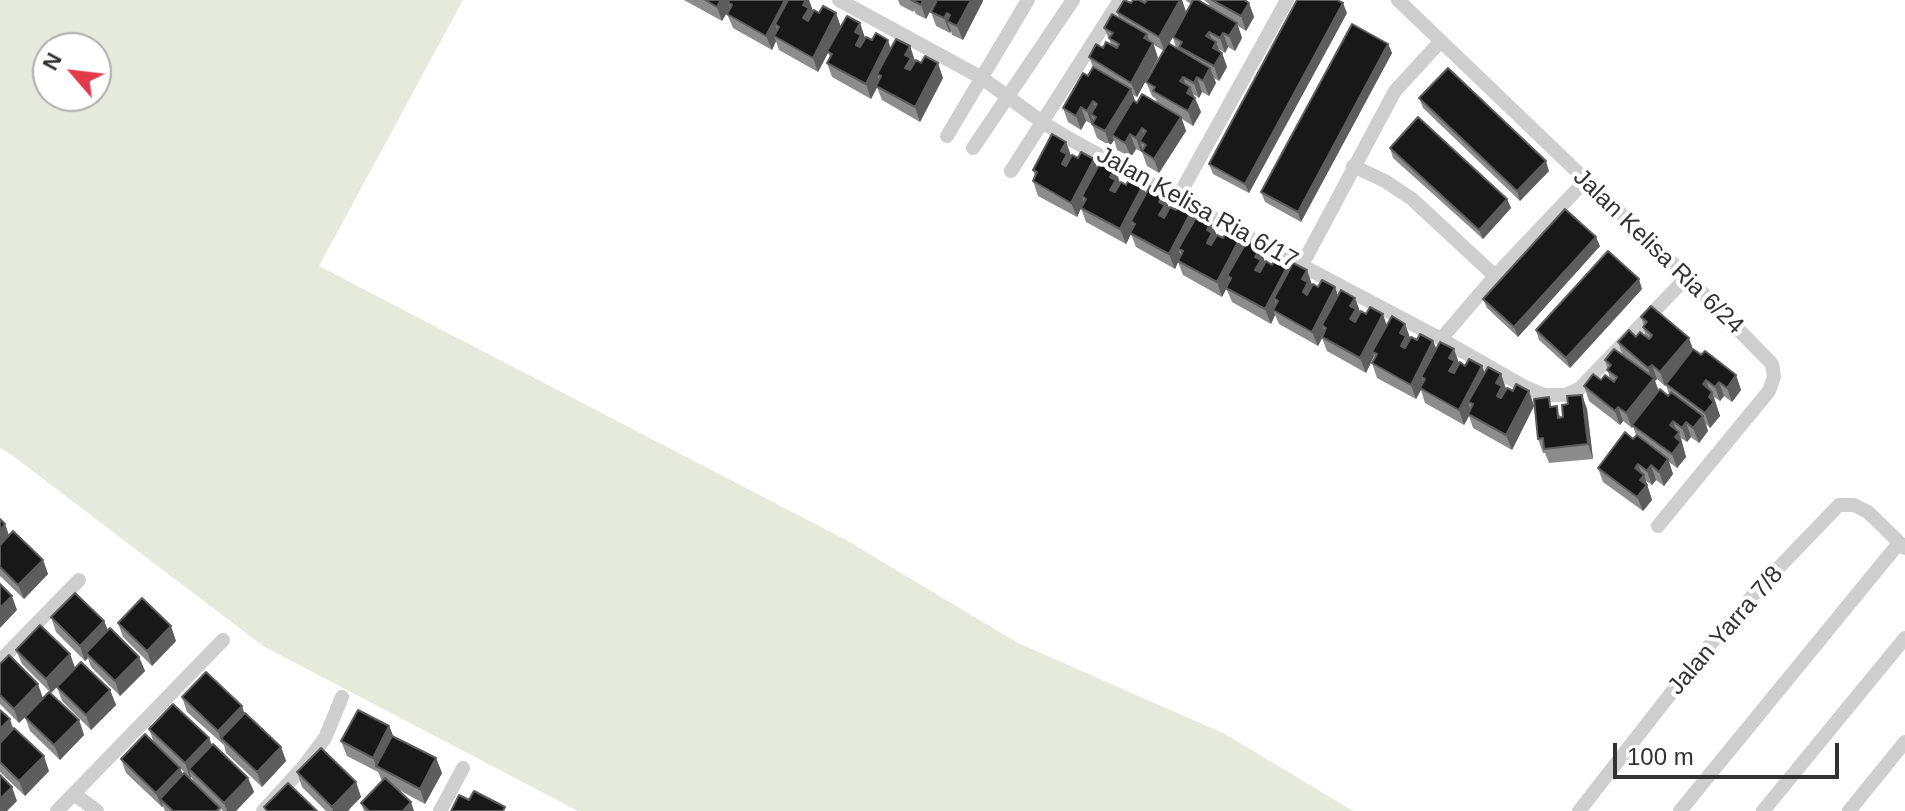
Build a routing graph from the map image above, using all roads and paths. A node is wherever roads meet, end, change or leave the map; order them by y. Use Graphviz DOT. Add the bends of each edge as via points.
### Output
graph roads {
  1 [pos="839,0"];
  2 [pos="1028,0"];
  3 [pos="1073,0"];
  4 [pos="1120,0"];
  5 [pos="1287,0"];
  6 [pos="1398,0"];
  7 [pos="1440,42"];
  8 [pos="982,78"];
  9 [pos="1009,97"];
  10 [pos="1042,122"];
  11 [pos="947,136"];
  12 [pos="973,148"];
  13 [pos="1353,166"];
  14 [pos="1011,171"];
  15 [pos="1585,181"];
  16 [pos="1177,199"];
  17 [pos="1302,265"];
  18 [pos="1495,276"];
  19 [pos="1687,277"];
  20 [pos="1441,339"];
  21 [pos="1658,526"];
  22 [pos="1902,546"];
  23 [pos="79,580"];
  24 [pos="1905,638"];
  25 [pos="223,640"];
  26 [pos="0,661"];
  27 [pos="342,697"];
  28 [pos="1905,742"];
  29 [pos="463,768"];
  30 [pos="74,794"];
  31 [pos="57,811"];
  32 [pos="97,811"];
  33 [pos="263,811"];
  34 [pos="440,811"];
  35 [pos="1579,811"];
  36 [pos="1680,811"];
  37 [pos="1763,811"];
  38 [pos="1849,811"];
  1 -- 8 [label="street, Jalan Kelisa Ria 6/17"];
  2 -- 8 [label="street"];
  3 -- 9 [label="street"];
  4 -- 10 [label="street"];
  5 -- 16 [label="street"];
  6 -- 7 [label="street, Jalan Kelisa Ria 6/24"];
  7 -- 13 [label="street" via="1395,91"];
  7 -- 15 [label="street, Jalan Kelisa Ria 6/24"];
  8 -- 9 [label="street, Jalan Kelisa Ria 6/17"];
  8 -- 11 [label="street"];
  9 -- 10 [label="street, Jalan Kelisa Ria 6/17"];
  9 -- 12 [label="street"];
  10 -- 14 [label="street"];
  10 -- 16 [label="street, Jalan Kelisa Ria 6/17"];
  13 -- 17 [label="street"];
  13 -- 18 [label="street" via="1412,199"];
  15 -- 18 [label="street"];
  15 -- 19 [label="street, Jalan Kelisa Ria 6/24"];
  16 -- 17 [label="street, Jalan Kelisa Ria 6/17"];
  17 -- 20 [label="street, Jalan Kelisa Ria 6/17"];
  18 -- 20 [label="street"];
  19 -- 20 [label="street, Jalan Kelisa Ria 6/17" via="1579,389 1565,395 1544,395 1525,387"];
  19 -- 21 [label="street, Jalan Kelisa Ria 6/24" via="1772,364 1774,377 1759,405"];
  22 -- 35 [label="street, Jalan Yarra 7/8" via="1868,512 1839,505 1697,660"];
  22 -- 36 [label="street"];
  23 -- 26 [label="street"];
  24 -- 37 [label="street"];
  25 -- 30 [label="street"];
  27 -- 33 [label="street" via="325,738"];
  28 -- 38 [label="street"];
  29 -- 34 [label="street"];
  30 -- 31 [label="street"];
  30 -- 32 [label="street"];
}
